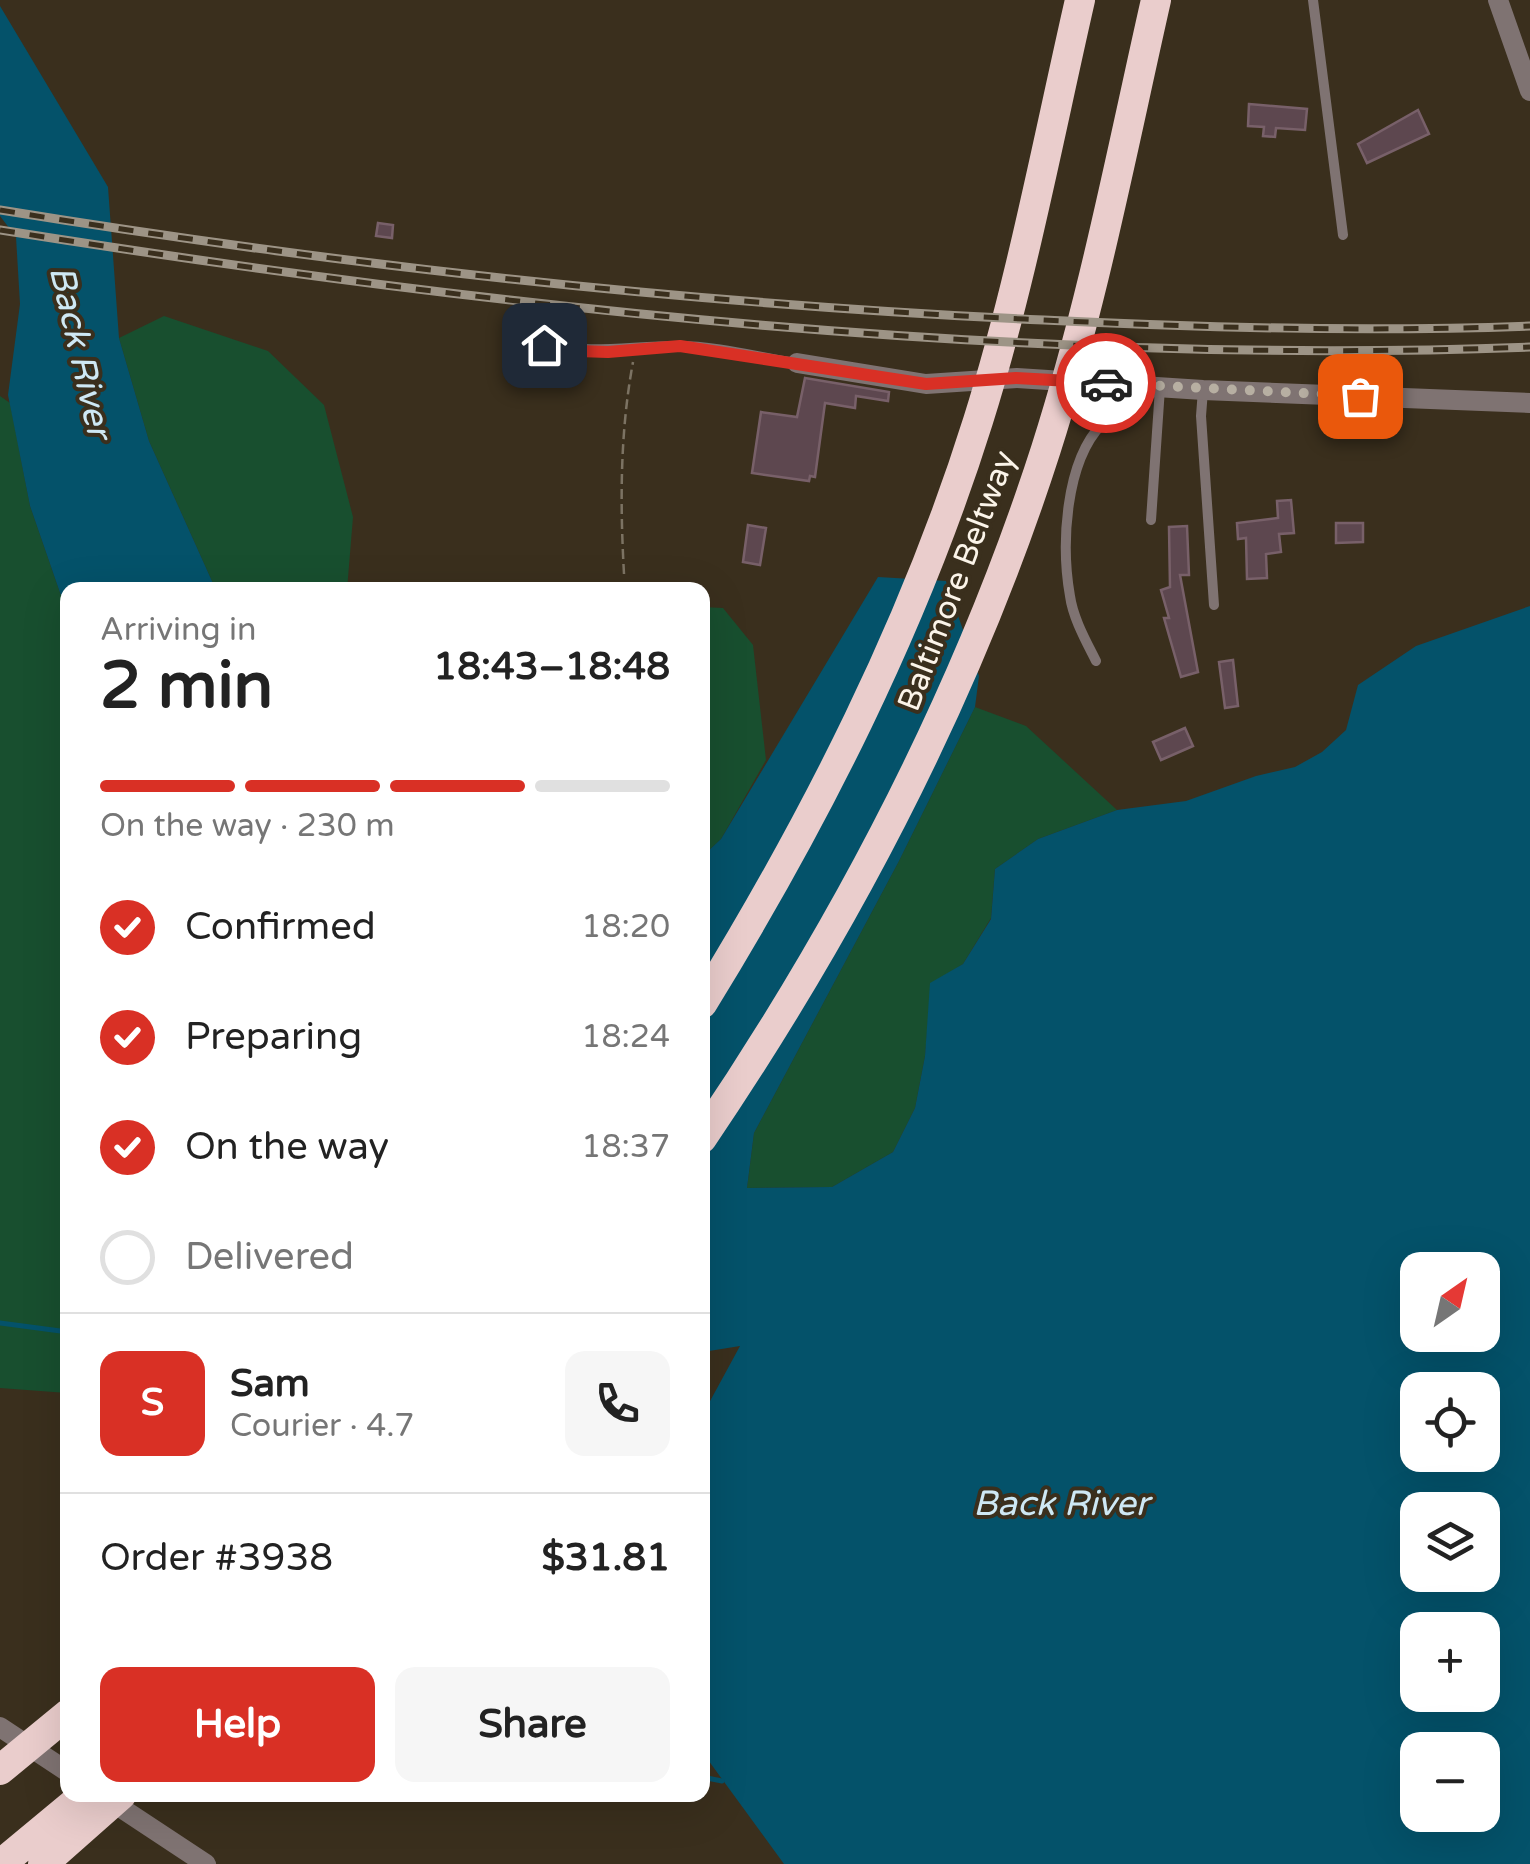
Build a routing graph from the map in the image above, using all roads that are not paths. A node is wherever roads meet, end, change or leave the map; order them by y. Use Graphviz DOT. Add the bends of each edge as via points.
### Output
graph roads {
  1 [pos="1080,0"];
  2 [pos="1156,0"];
  3 [pos="1314,0"];
  4 [pos="1498,0"];
  5 [pos="1530,91"];
  6 [pos="1343,235"];
  7 [pos="544,345"];
  8 [pos="796,363"];
  9 [pos="1160,387"];
  10 [pos="1204,390"];
  11 [pos="1530,403"];
  12 [pos="1151,520"];
  13 [pos="1214,605"];
  14 [pos="1096,661"];
  15 [pos="710,990"];
  16 [pos="710,1126"];
  17 [pos="60,1717"];
  18 [pos="60,1719"];
  19 [pos="0,1727"];
  20 [pos="0,1756"];
  21 [pos="60,1767"];
  22 [pos="0,1770"];
  23 [pos="76,1802"];
  24 [pos="111,1802"];
  25 [pos="113,1802"];
  26 [pos="1,1864"];
  27 [pos="43,1864"];
  28 [pos="206,1864"];
  1 -- 15 [label="highway, Baltimore Beltway" via="978,422 913,604 810,819"];
  2 -- 16 [label="highway, Baltimore Beltway" via="1098,258 1046,449 979,636 873,857"];
  3 -- 6 [label="lane"];
  4 -- 5 [label="street"];
  7 -- 8 [label="lane" via="578,351 680,346"];
  8 -- 9 [label="street" via="926,384 1016,378"];
  9 -- 10 [label="street"];
  9 -- 12 [label="lane"];
  9 -- 14 [label="lane" via="1100,426 1072,483 1070,598"];
  10 -- 11 [label="street"];
  10 -- 13 [label="lane"];
  17 -- 20 [label="highway"];
  18 -- 22 [label="highway"];
  19 -- 21 [label="street"];
  23 -- 26 [label="highway"];
  24 -- 28 [label="street"];
  25 -- 27 [label="highway"];
}
